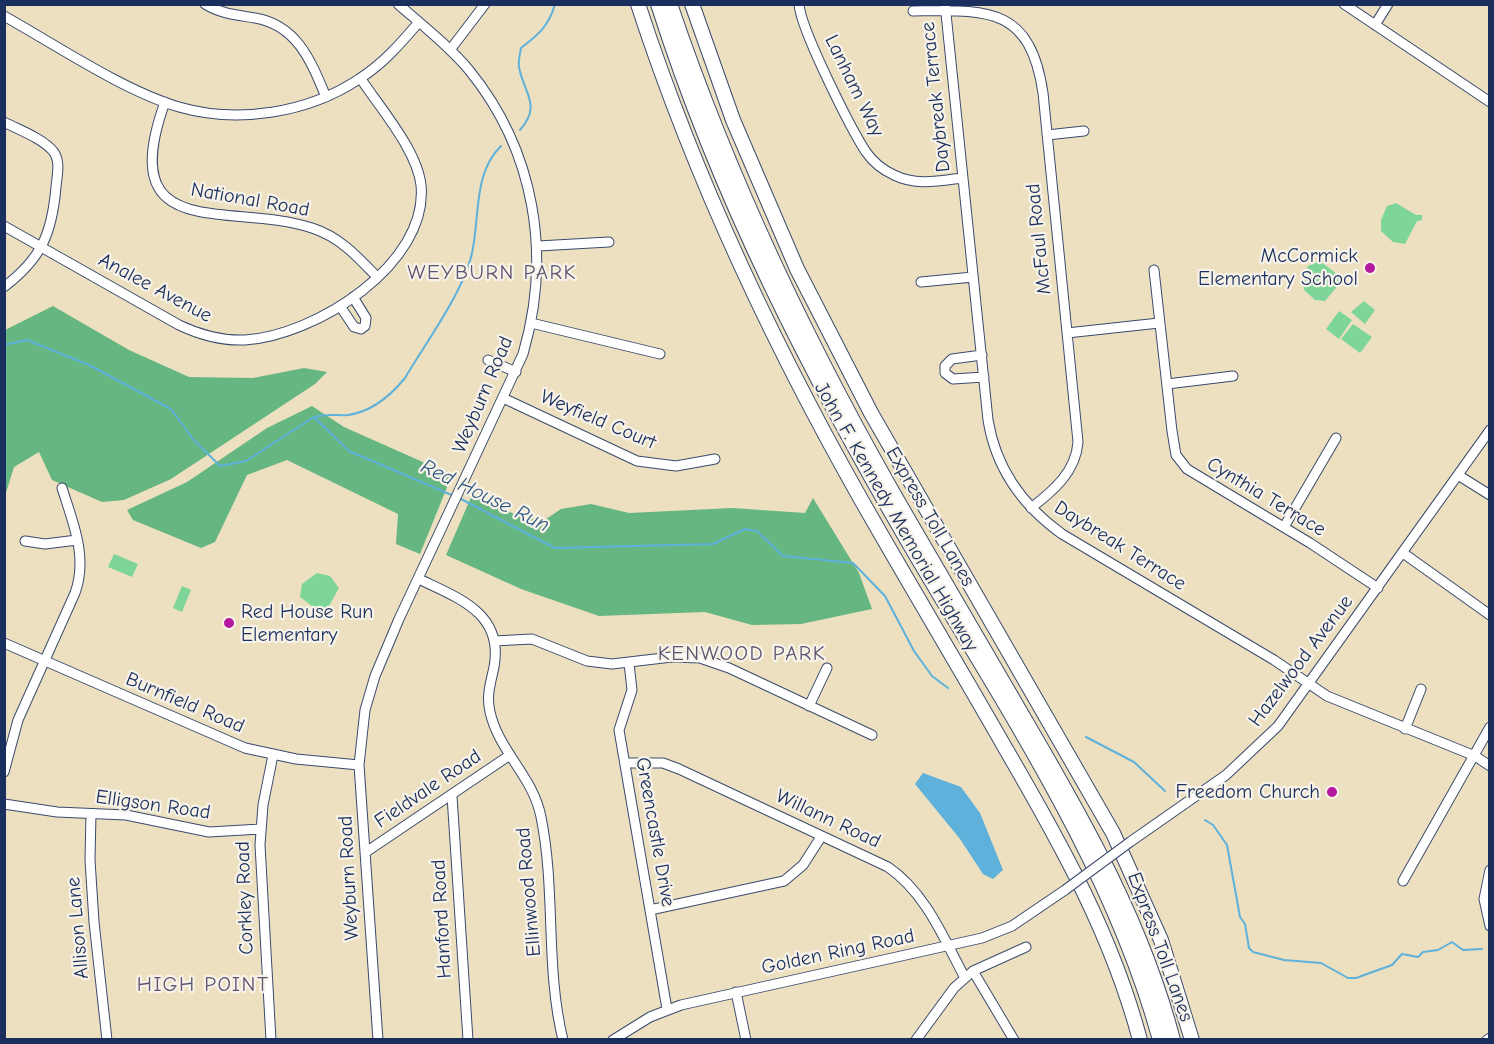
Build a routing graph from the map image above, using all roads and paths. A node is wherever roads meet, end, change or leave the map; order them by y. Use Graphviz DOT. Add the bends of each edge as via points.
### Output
graph roads {
  1 [pos="205,4"];
  2 [pos="398,4"];
  3 [pos="485,4"];
  4 [pos="638,4"];
  5 [pos="658,4"];
  6 [pos="670,4"];
  7 [pos="692,4"];
  8 [pos="800,4"];
  9 [pos="1344,4"];
  10 [pos="1388,4"];
  11 [pos="945,8"];
  12 [pos="913,11"];
  13 [pos="4,16"];
  14 [pos="419,22"];
  15 [pos="1375,25"];
  16 [pos="450,50"];
  17 [pos="361,78"];
  18 [pos="326,97"];
  19 [pos="165,102"];
  20 [pos="1490,102"];
  21 [pos="4,122"];
  22 [pos="1084,131"];
  23 [pos="1047,135"];
  24 [pos="962,178"];
  25 [pos="4,226"];
  26 [pos="609,242"];
  27 [pos="538,246"];
  28 [pos="42,247"];
  29 [pos="1154,270"];
  30 [pos="377,277"];
  31 [pos="973,277"];
  32 [pos="921,282"];
  33 [pos="4,287"];
  34 [pos="353,297"];
  35 [pos="340,306"];
  36 [pos="531,323"];
  37 [pos="1159,323"];
  38 [pos="1067,333"];
  39 [pos="660,354"];
  40 [pos="982,355"];
  41 [pos="488,360"];
  42 [pos="516,372"];
  43 [pos="1233,376"];
  44 [pos="984,377"];
  45 [pos="1167,384"];
  46 [pos="503,398"];
  47 [pos="1490,430"];
  48 [pos="1336,438"];
  49 [pos="716,459"];
  50 [pos="1458,475"];
  51 [pos="62,488"];
  52 [pos="1490,495"];
  53 [pos="1031,508"];
  54 [pos="1284,527"];
  55 [pos="77,540"];
  56 [pos="26,541"];
  57 [pos="1403,553"];
  58 [pos="419,579"];
  59 [pos="1378,588"];
  60 [pos="1490,615"];
  61 [pos="494,641"];
  62 [pos="4,643"];
  63 [pos="44,662"];
  64 [pos="629,663"];
  65 [pos="827,668"];
  66 [pos="1309,685"];
  67 [pos="1421,689"];
  68 [pos="809,706"];
  69 [pos="1490,727"];
  70 [pos="1405,729"];
  71 [pos="872,735"];
  72 [pos="6,748"];
  73 [pos="273,755"];
  74 [pos="510,755"];
  75 [pos="1475,756"];
  76 [pos="626,763"];
  77 [pos="359,765"];
  78 [pos="1490,766"];
  79 [pos="4,772"];
  80 [pos="452,796"];
  81 [pos="4,804"];
  82 [pos="91,814"];
  83 [pos="261,829"];
  84 [pos="821,837"];
  85 [pos="366,852"];
  86 [pos="1490,870"];
  87 [pos="1402,881"];
  88 [pos="1065,890"];
  89 [pos="651,910"];
  90 [pos="1490,926"];
  91 [pos="1026,946"];
  92 [pos="948,947"];
  93 [pos="973,971"];
  94 [pos="965,978"];
  95 [pos="736,992"];
  96 [pos="667,1009"];
  97 [pos="107,1040"];
  98 [pos="271,1040"];
  99 [pos="378,1040"];
  100 [pos="468,1040"];
  101 [pos="563,1040"];
  102 [pos="613,1040"];
  103 [pos="746,1040"];
  104 [pos="916,1040"];
  105 [pos="1014,1040"];
  106 [pos="1140,1040"];
  107 [pos="1160,1040"];
  108 [pos="1173,1040"];
  109 [pos="1192,1040"];
  1 -- 18 [label="street" via="230,15 271,21 286,30 304,50"];
  2 -- 14 [label="street, Weyburn Road"];
  3 -- 16 [label="street"];
  4 -- 106 [label="highway, John F. Kennedy Memorial Highway" via="703,181 766,323 845,472 1064,848 1102,928"];
  5 -- 107 [label="highway, Express Toll Lanes" via="720,172 781,308 862,462 1085,846 1126,935"];
  6 -- 108 [label="highway, Express Toll Lanes" via="722,147 792,304 880,471 1098,844 1138,933"];
  7 -- 109 [label="highway, John F. Kennedy Memorial Highway" via="733,120 797,269 871,413 1113,833 1161,940"];
  8 -- 24 [label="street, Lanham Way" via="807,32 870,157 892,174 910,181"];
  9 -- 15 [label="street"];
  10 -- 15 [label="street"];
  11 -- 12 [label="street, McFaul Road"];
  11 -- 23 [label="street, McFaul Road" via="985,12 1004,21 1026,40 1040,74"];
  11 -- 24 [label="street, Daybreak Terrace"];
  13 -- 19 [label="street"];
  14 -- 16 [label="street, Weyburn Road"];
  14 -- 17 [label="street"];
  15 -- 20 [label="street"];
  16 -- 27 [label="street, Weyburn Road" via="489,98 511,137 531,194"];
  17 -- 18 [label="street"];
  17 -- 30 [label="street, Analee Avenue" via="414,160 421,185 420,210 412,236"];
  18 -- 19 [label="street" via="271,112 236,115 204,113"];
  19 -- 30 [label="street, National Road" via="152,160 156,182 173,203 195,213 312,228 340,242"];
  21 -- 28 [label="street" via="47,146 57,158 54,213"];
  22 -- 23 [label="street"];
  23 -- 38 [label="street, McFaul Road"];
  24 -- 31 [label="street, Daybreak Terrace"];
  25 -- 28 [label="street, Analee Avenue"];
  26 -- 27 [label="street"];
  27 -- 36 [label="street, Weyburn Road"];
  28 -- 33 [label="street" via="30,265"];
  28 -- 35 [label="street, Analee Avenue" via="179,325 213,338 274,336"];
  29 -- 37 [label="street, Cynthia Terrace"];
  30 -- 34 [label="street, Analee Avenue"];
  31 -- 32 [label="street"];
  31 -- 40 [label="street, Daybreak Terrace"];
  34 -- 35 [label="street, Analee Avenue"];
  34 -- 35 [label="street" via="366,318 361,329 354,327"];
  36 -- 39 [label="street"];
  36 -- 42 [label="street, Weyburn Road"];
  37 -- 38 [label="street"];
  37 -- 45 [label="street, Cynthia Terrace"];
  38 -- 53 [label="street, McFaul Road" via="1077,452 1064,478"];
  40 -- 44 [label="street, Daybreak Terrace"];
  40 -- 44 [label="street" via="952,359 945,366 945,373 953,379"];
  41 -- 42 [label="street"];
  42 -- 46 [label="street, Weyburn Road"];
  43 -- 45 [label="street"];
  44 -- 53 [label="street, Daybreak Terrace" via="994,447 1012,483"];
  45 -- 54 [label="street, Cynthia Terrace" via="1175,450 1182,465 1204,482"];
  46 -- 49 [label="street, Weyfield Court" via="637,461 676,466"];
  46 -- 58 [label="street, Weyburn Road"];
  47 -- 50 [label="street, Hazelwood Avenue"];
  48 -- 54 [label="street"];
  50 -- 52 [label="street"];
  50 -- 57 [label="street, Hazelwood Avenue"];
  51 -- 55 [label="street"];
  53 -- 66 [label="street, Daybreak Terrace" via="1062,534 1274,660"];
  54 -- 59 [label="street, Cynthia Terrace"];
  55 -- 56 [label="street" via="45,544"];
  55 -- 63 [label="street" via="81,563 78,585"];
  57 -- 59 [label="street, Hazelwood Avenue"];
  57 -- 60 [label="street"];
  58 -- 61 [label="street, Ellinwood Road" via="474,608 487,621"];
  58 -- 77 [label="street, Weyburn Road" via="375,676 365,710"];
  59 -- 66 [label="street, Hazelwood Avenue"];
  61 -- 64 [label="street" via="532,639 587,661"];
  61 -- 74 [label="street, Ellinwood Road" via="488,700"];
  62 -- 63 [label="street, Burnfield Road"];
  63 -- 72 [label="street"];
  63 -- 73 [label="street, Burnfield Road" via="245,748"];
  64 -- 68 [label="street" via="700,658"];
  64 -- 76 [label="street, Greencastle Drive" via="632,690 619,730"];
  65 -- 68 [label="street"];
  66 -- 70 [label="street, Daybreak Terrace" via="1341,703"];
  66 -- 88 [label="street, Hazelwood Avenue, bridge" via="1278,726 1238,765"];
  67 -- 70 [label="street"];
  68 -- 71 [label="street"];
  69 -- 75 [label="street"];
  70 -- 75 [label="street, Daybreak Terrace"];
  72 -- 79 [label="street"];
  73 -- 77 [label="street, Burnfield Road"];
  73 -- 83 [label="street, Corkley Road"];
  74 -- 80 [label="street, Fieldvale Road"];
  74 -- 101 [label="street, Ellinwood Road" via="529,781 542,819 554,986"];
  75 -- 78 [label="street, Daybreak Terrace"];
  75 -- 87 [label="street"];
  76 -- 84 [label="street, Willann Road" via="669,765"];
  76 -- 89 [label="street, Greencastle Drive"];
  77 -- 85 [label="street, Weyburn Road"];
  80 -- 85 [label="street, Fieldvale Road"];
  80 -- 100 [label="street, Hanford Road"];
  81 -- 82 [label="street, Elligson Road"];
  82 -- 83 [label="street, Elligson Road" via="134,816 209,832"];
  82 -- 97 [label="street, Allison Lane" via="94,922"];
  83 -- 98 [label="street, Corkley Road"];
  84 -- 89 [label="street" via="803,865 784,880"];
  84 -- 92 [label="street, Willann Road" via="880,863 903,878 925,905"];
  85 -- 99 [label="street, Weyburn Road"];
  86 -- 90 [label="street" via="1484,899"];
  88 -- 92 [label="street, Golden Ring Road" via="1012,926"];
  89 -- 96 [label="street, Greencastle Drive"];
  91 -- 93 [label="street"];
  92 -- 94 [label="street, Willann Road"];
  92 -- 95 [label="street, Golden Ring Road"];
  93 -- 94 [label="street"];
  93 -- 105 [label="street"];
  94 -- 104 [label="street"];
  95 -- 96 [label="street, Golden Ring Road"];
  95 -- 103 [label="street"];
  96 -- 102 [label="street, Golden Ring Road"];
}
